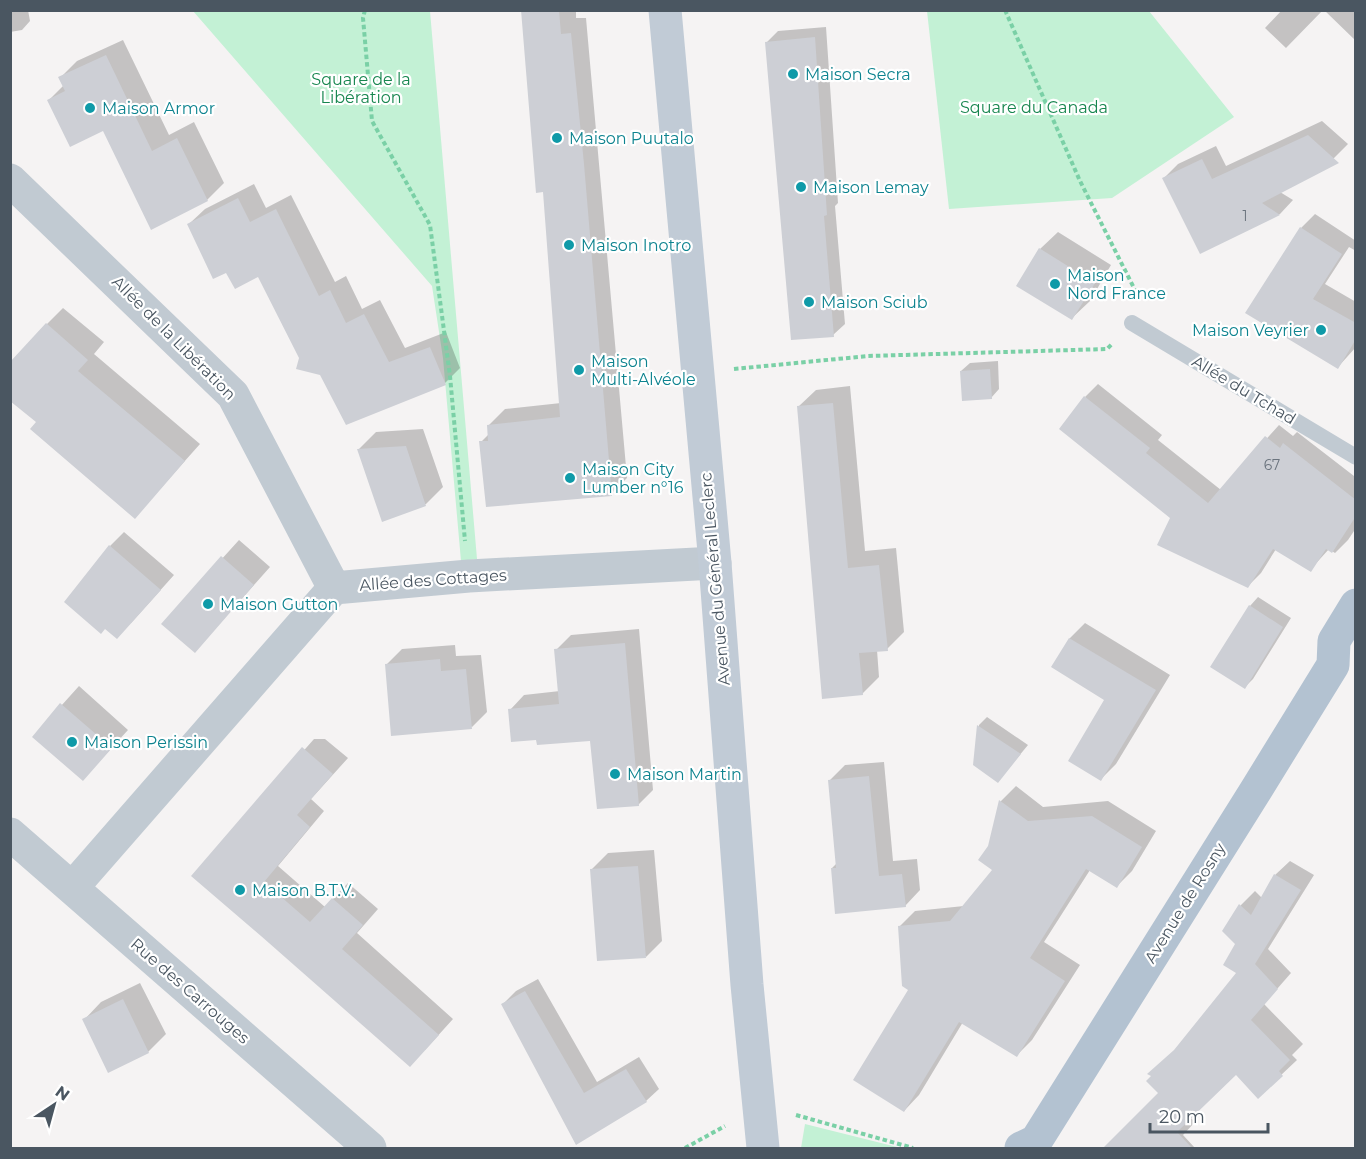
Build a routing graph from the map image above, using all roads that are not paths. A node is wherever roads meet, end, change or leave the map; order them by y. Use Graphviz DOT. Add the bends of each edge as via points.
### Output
graph roads {
  1 [pos="665,10"];
  2 [pos="10,180"];
  3 [pos="1132,323"];
  4 [pos="1356,457"];
  5 [pos="715,563"];
  6 [pos="334,588"];
  7 [pos="1356,605"];
  8 [pos="1344,659"];
  9 [pos="10,834"];
  10 [pos="72,888"];
  11 [pos="1031,1146"];
  12 [pos="370,1149"];
  13 [pos="763,1149"];
  1 -- 5 [label="street, Avenue du Général Leclerc"];
  2 -- 6 [label="street, Allée de la Libération" via="233,395"];
  3 -- 4 [label="lane, Allée du Tchad"];
  5 -- 6 [label="street, Allée des Cottages" via="469,576"];
  5 -- 13 [label="street, Avenue du Général Leclerc"];
  6 -- 10 [label="street"];
  7 -- 8 [label="main road, Avenue de Rosny" via="1334,641"];
  8 -- 11 [label="main road, Avenue de Rosny" via="1256,790"];
  9 -- 10 [label="street, Rue des Carrouges"];
  10 -- 12 [label="street, Rue des Carrouges"];
}
